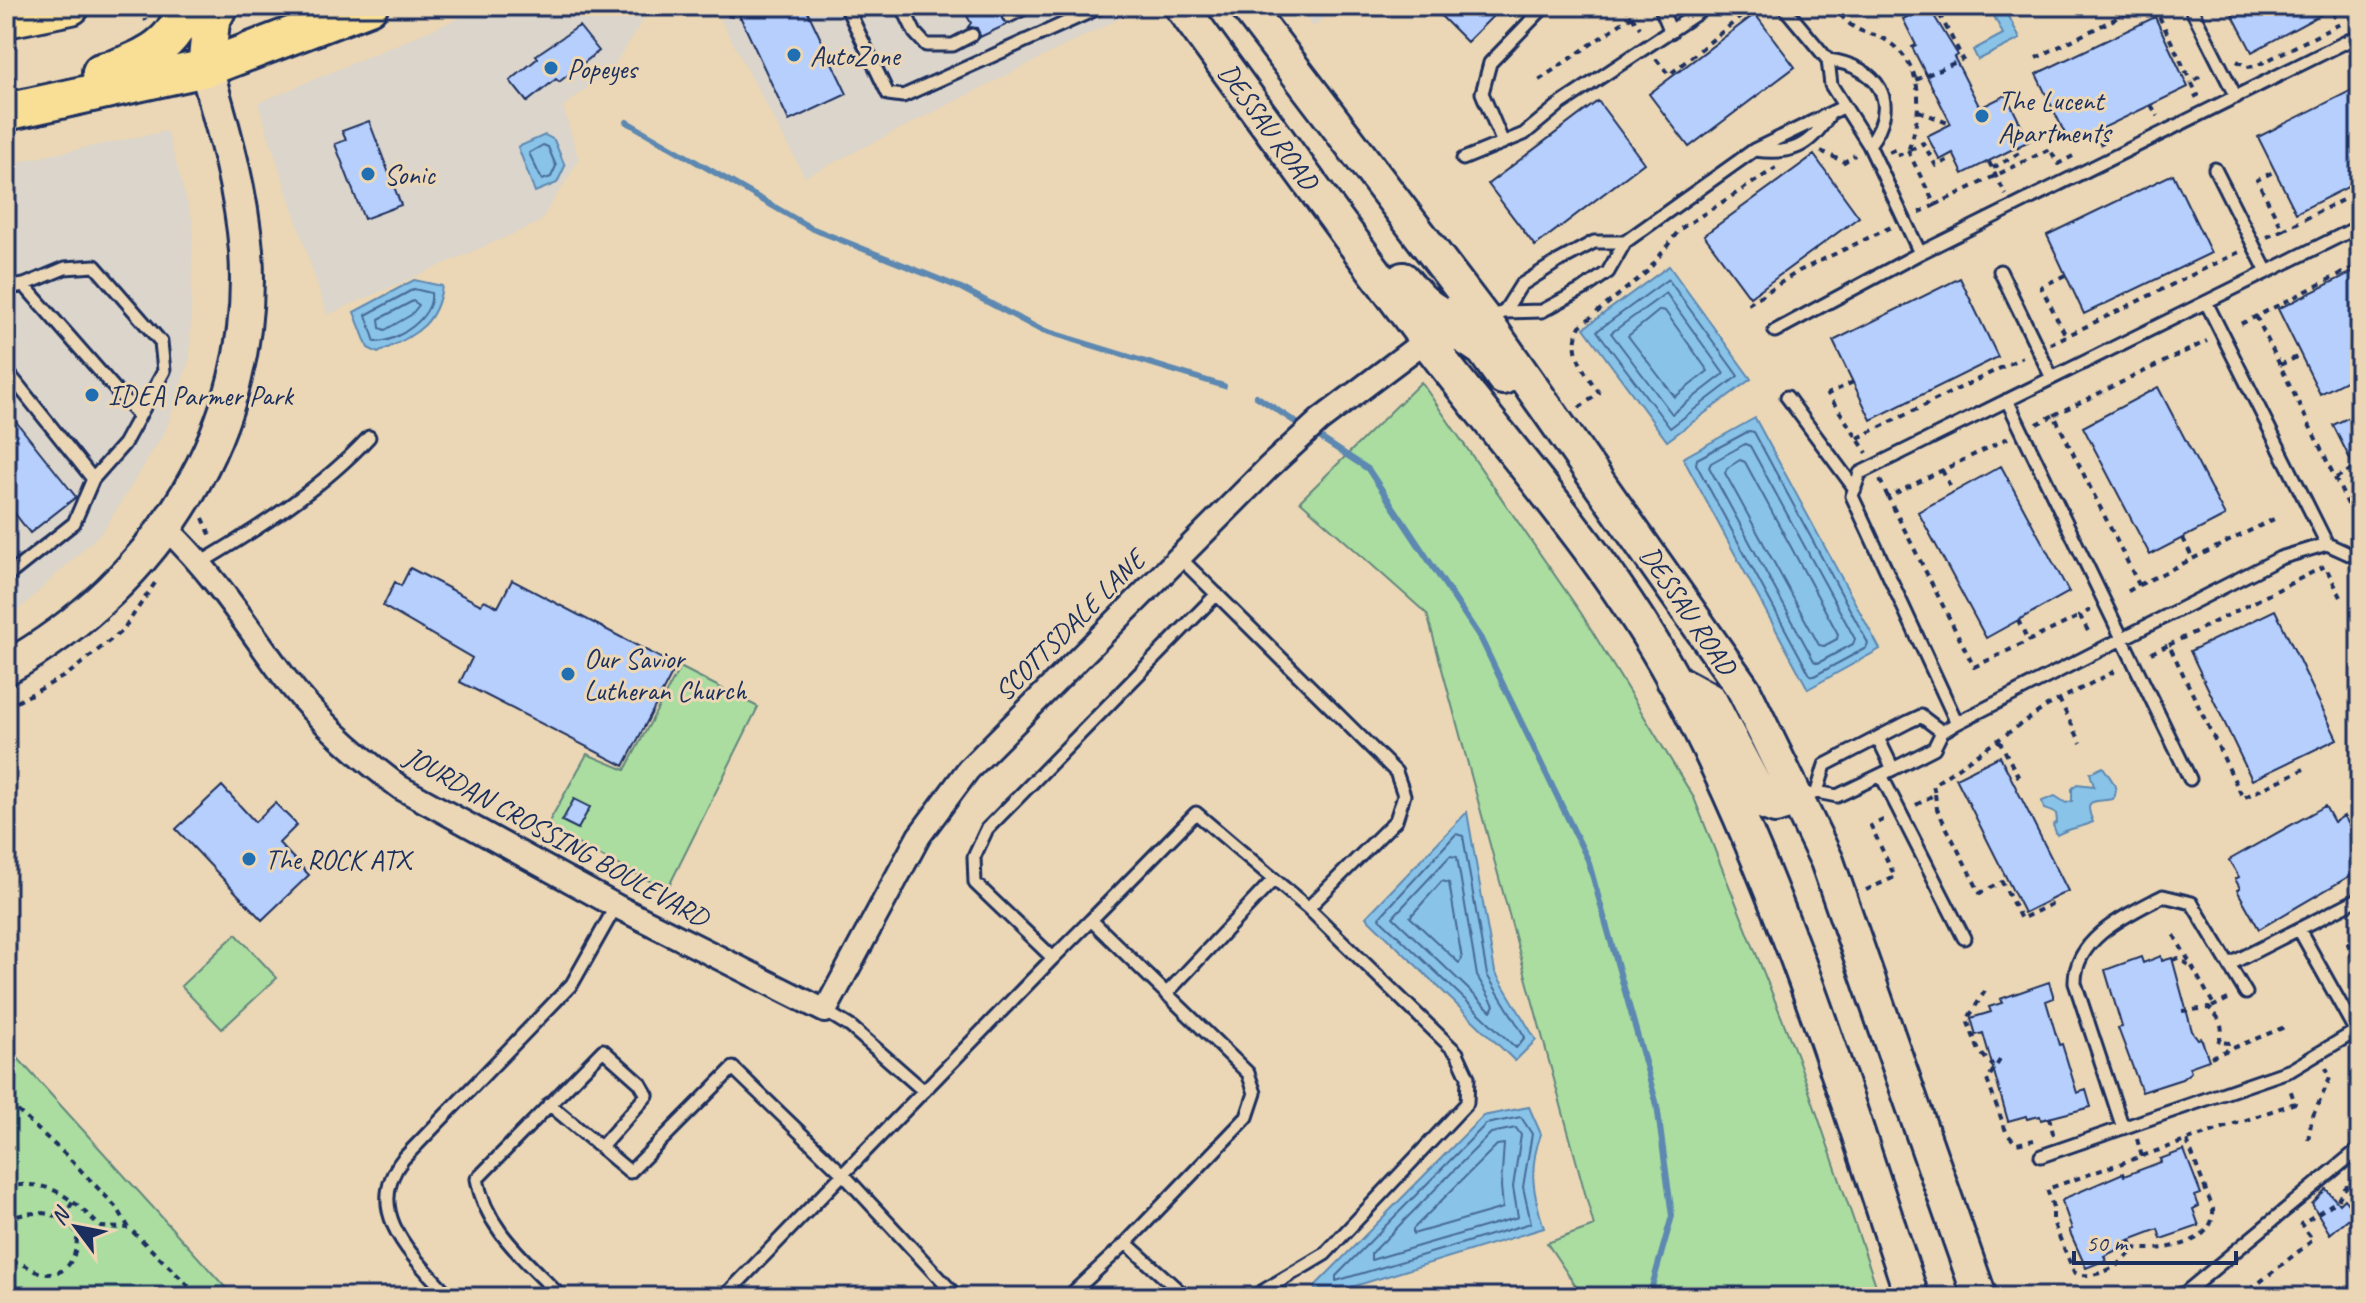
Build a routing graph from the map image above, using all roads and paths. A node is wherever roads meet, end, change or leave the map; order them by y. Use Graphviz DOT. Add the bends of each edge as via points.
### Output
graph roads {
  1 [pos="71,6"];
  2 [pos="183,6"];
  3 [pos="219,6"];
  4 [pos="369,6"];
  5 [pos="721,6"];
  6 [pos="846,6"];
  7 [pos="902,6"];
  8 [pos="1029,6"];
  9 [pos="1065,6"];
  10 [pos="1103,6"];
  11 [pos="1181,6"];
  12 [pos="1246,6"];
  13 [pos="1545,6"];
  14 [pos="1625,6"];
  15 [pos="1660,6"];
  16 [pos="1708,6"];
  17 [pos="1754,6"];
  18 [pos="1783,6"];
  19 [pos="1832,6"];
  20 [pos="1935,6"];
  21 [pos="2141,6"];
  22 [pos="2154,6"];
  23 [pos="2190,6"];
  24 [pos="2340,6"];
  25 [pos="1009,16"];
  26 [pos="1632,16"];
  27 [pos="740,17"];
  28 [pos="6,19"];
  29 [pos="1072,20"];
  30 [pos="1640,28"];
  31 [pos="1671,32"];
  32 [pos="972,35"];
  33 [pos="2360,35"];
  34 [pos="1654,57"];
  35 [pos="2036,58"];
  36 [pos="2234,59"];
  37 [pos="1828,60"];
  38 [pos="206,68"];
  39 [pos="2205,74"];
  40 [pos="1539,80"];
  41 [pos="1916,80"];
  42 [pos="2191,82"];
  43 [pos="6,93"];
  44 [pos="2236,97"];
  45 [pos="2187,101"];
  46 [pos="2151,105"];
  47 [pos="1843,107"];
  48 [pos="1919,111"];
  49 [pos="6,112"];
  50 [pos="2167,112"];
  51 [pos="1950,124"];
  52 [pos="2097,131"];
  53 [pos="1503,143"];
  54 [pos="1869,145"];
  55 [pos="1813,146"];
  56 [pos="2018,147"];
  57 [pos="2092,148"];
  58 [pos="1908,151"];
  59 [pos="1889,152"];
  60 [pos="2080,153"];
  61 [pos="1855,155"];
  62 [pos="1947,157"];
  63 [pos="1463,159"];
  64 [pos="1989,162"];
  65 [pos="1779,166"];
  66 [pos="1993,168"];
  67 [pos="2215,169"];
  68 [pos="2275,171"];
  69 [pos="1996,175"];
  70 [pos="2360,191"];
  71 [pos="1935,205"];
  72 [pos="2013,208"];
  73 [pos="1918,213"];
  74 [pos="1893,226"];
  75 [pos="2360,226"];
  76 [pos="2283,230"];
  77 [pos="2265,238"];
  78 [pos="1354,242"];
  79 [pos="1625,242"];
  80 [pos="2239,252"];
  81 [pos="1920,253"];
  82 [pos="2360,264"];
  83 [pos="2000,271"];
  84 [pos="2267,272"];
  85 [pos="2065,275"];
  86 [pos="24,285"];
  87 [pos="6,288"];
  88 [pos="2206,302"];
  89 [pos="1748,304"];
  90 [pos="1494,315"];
  91 [pos="2256,316"];
  92 [pos="2241,324"];
  93 [pos="1775,331"];
  94 [pos="2066,336"];
  95 [pos="2213,338"];
  96 [pos="1426,340"];
  97 [pos="2050,344"];
  98 [pos="2301,355"];
  99 [pos="2023,357"];
  100 [pos="2280,365"];
  101 [pos="6,370"];
  102 [pos="2052,378"];
  103 [pos="1853,382"];
  104 [pos="1787,397"];
  105 [pos="2007,400"];
  106 [pos="137,414"];
  107 [pos="2054,415"];
  108 [pos="1569,417"];
  109 [pos="2037,424"];
  110 [pos="2013,435"];
  111 [pos="369,437"];
  112 [pos="1858,438"];
  113 [pos="1867,453"];
  114 [pos="2354,468"];
  115 [pos="1942,470"];
  116 [pos="2336,478"];
  117 [pos="93,479"];
  118 [pos="1880,480"];
  119 [pos="1855,489"];
  120 [pos="1953,492"];
  121 [pos="1888,497"];
  122 [pos="2274,519"];
  123 [pos="167,529"];
  124 [pos="2360,529"];
  125 [pos="2183,538"];
  126 [pos="2327,544"];
  127 [pos="1179,557"];
  128 [pos="2193,559"];
  129 [pos="2360,559"];
  130 [pos="202,562"];
  131 [pos="6,577"];
  132 [pos="159,578"];
  133 [pos="2139,585"];
  134 [pos="1217,594"];
  135 [pos="2123,594"];
  136 [pos="2341,597"];
  137 [pos="2098,606"];
  138 [pos="2080,616"];
  139 [pos="2018,620"];
  140 [pos="2088,631"];
  141 [pos="2125,637"];
  142 [pos="2028,641"];
  143 [pos="2169,645"];
  144 [pos="2151,653"];
  145 [pos="2125,667"];
  146 [pos="6,668"];
  147 [pos="1673,680"];
  148 [pos="2059,699"];
  149 [pos="6,708"];
  150 [pos="1957,723"];
  151 [pos="1942,732"];
  152 [pos="1878,738"];
  153 [pos="1999,740"];
  154 [pos="2081,743"];
  155 [pos="1893,769"];
  156 [pos="2304,769"];
  157 [pos="1881,775"];
  158 [pos="2190,779"];
  159 [pos="2020,780"];
  160 [pos="1935,794"];
  161 [pos="1807,796"];
  162 [pos="1916,805"];
  163 [pos="1889,817"];
  164 [pos="1274,879"];
  165 [pos="1866,890"];
  166 [pos="2360,898"];
  167 [pos="2049,900"];
  168 [pos="616,906"];
  169 [pos="1308,908"];
  170 [pos="1091,920"];
  171 [pos="2300,931"];
  172 [pos="2174,935"];
  173 [pos="2360,937"];
  174 [pos="1964,938"];
  175 [pos="1053,958"];
  176 [pos="2173,960"];
  177 [pos="2230,964"];
  178 [pos="2193,969"];
  179 [pos="2360,975"];
  180 [pos="1985,991"];
  181 [pos="2246,993"];
  182 [pos="1166,994"];
  183 [pos="2228,999"];
  184 [pos="2212,1006"];
  185 [pos="825,1011"];
  186 [pos="2182,1011"];
  187 [pos="2287,1026"];
  188 [pos="2358,1035"];
  189 [pos="2233,1048"];
  190 [pos="2211,1057"];
  191 [pos="2000,1060"];
  192 [pos="1993,1066"];
  193 [pos="2315,1074"];
  194 [pos="2302,1080"];
  195 [pos="924,1091"];
  196 [pos="549,1104"];
  197 [pos="6,1107"];
  198 [pos="2049,1117"];
  199 [pos="2123,1128"];
  200 [pos="2308,1140"];
  201 [pos="2187,1141"];
  202 [pos="601,1147"];
  203 [pos="2360,1148"];
  204 [pos="2041,1156"];
  205 [pos="843,1174"];
  206 [pos="2360,1186"];
  207 [pos="6,1187"];
  208 [pos="74,1200"];
  209 [pos="63,1219"];
  210 [pos="6,1220"];
  211 [pos="129,1228"];
  212 [pos="2130,1240"];
  213 [pos="1894,1242"];
  214 [pos="1126,1243"];
  215 [pos="2133,1248"];
  216 [pos="6,1264"];
  217 [pos="2250,1290"];
  218 [pos="955,1296"];
  219 [pos="200,1297"];
  220 [pos="450,1297"];
  221 [pos="561,1297"];
  222 [pos="724,1297"];
  223 [pos="1068,1297"];
  224 [pos="1186,1297"];
  225 [pos="1253,1297"];
  226 [pos="1912,1297"];
  227 [pos="1933,1297"];
  228 [pos="1980,1297"];
  229 [pos="2174,1297"];
  230 [pos="2241,1297"];
  231 [pos="2256,1297"];
  1 -- 28 [label="main road"];
  2 -- 43 [label="main road" via="173,30 141,59"];
  3 -- 38 [label="main road" via="211,21"];
  4 -- 38 [label="main road"];
  5 -- 27 [label="path" via="725,15"];
  6 -- 29 [label="lane" via="888,94 903,96"];
  7 -- 32 [label="lane" via="926,45 953,45"];
  8 -- 25 [label="lane"];
  9 -- 29 [label="lane"];
  10 -- 29 [label="lane"];
  11 -- 78 [label="main road, DESSAU ROAD"];
  12 -- 90 [label="main road, DESSAU ROAD"];
  13 -- 53 [label="lane" via="1490,63 1482,93"];
  14 -- 26 [label="path"];
  15 -- 31 [label="lane"];
  16 -- 31 [label="lane"];
  17 -- 34 [label="path" via="1669,75"];
  18 -- 37 [label="lane"];
  19 -- 41 [label="path" via="1856,29 1895,48"];
  20 -- 41 [label="path" via="1963,59"];
  21 -- 35 [label="path"];
  22 -- 42 [label="path"];
  23 -- 44 [label="lane"];
  24 -- 36 [label="path" via="2332,10 2338,25 2256,66"];
  26 -- 30 [label="path"];
  26 -- 40 [label="path"];
  31 -- 53 [label="lane" via="1524,134"];
  33 -- 44 [label="lane"];
  37 -- 47 [label="lane" via="1831,85"];
  37 -- 54 [label="lane" via="1847,62 1870,74 1882,92 1886,108 1881,129"];
  38 -- 49 [label="main road"];
  38 -- 123 [label="main road" via="242,210 244,326 221,423"];
  39 -- 42 [label="path"];
  41 -- 48 [label="path"];
  42 -- 45 [label="path" via="2198,95"];
  44 -- 72 [label="lane"];
  46 -- 50 [label="path" via="2158,116"];
  47 -- 54 [label="lane"];
  47 -- 79 [label="lane" via="1830,113 1817,135 1781,154 1754,150"];
  48 -- 51 [label="path"];
  48 -- 58 [label="path"];
  52 -- 57 [label="path" via="2103,142"];
  53 -- 63 [label="lane"];
  54 -- 81 [label="lane"];
  55 -- 61 [label="path" via="1844,162"];
  56 -- 66 [label="path" via="2021,152"];
  58 -- 59 [label="path"];
  58 -- 62 [label="path" via="1923,143 1936,166"];
  58 -- 71 [label="path"];
  60 -- 69 [label="path" via="2058,164 2050,149"];
  64 -- 66 [label="path"];
  65 -- 108 [label="path" via="1680,229 1648,271 1580,326 1575,351 1599,393"];
  66 -- 69 [label="path"];
  67 -- 84 [label="lane"];
  68 -- 76 [label="path" via="2257,180"];
  69 -- 71 [label="path"];
  69 -- 72 [label="path"];
  70 -- 76 [label="path"];
  71 -- 73 [label="path"];
  72 -- 81 [label="lane"];
  74 -- 89 [label="path" via="1799,271"];
  75 -- 84 [label="lane"];
  76 -- 77 [label="path"];
  78 -- 90 [label="main road" via="1392,264 1431,310 1451,318"];
  78 -- 96 [label="main road, DESSAU ROAD"];
  79 -- 90 [label="lane" via="1594,242 1557,262 1521,285"];
  79 -- 90 [label="lane" via="1608,272 1585,288 1542,311"];
  80 -- 94 [label="path"];
  81 -- 93 [label="lane"];
  82 -- 91 [label="path"];
  83 -- 102 [label="lane"];
  84 -- 88 [label="lane"];
  85 -- 94 [label="path" via="2041,287"];
  86 -- 87 [label="lane"];
  86 -- 106 [label="lane"];
  86 -- 106 [label="lane" via="65,268 95,266 161,342 164,371"];
  88 -- 102 [label="lane"];
  88 -- 126 [label="lane"];
  90 -- 108 [label="main road, DESSAU ROAD"];
  91 -- 92 [label="path"];
  91 -- 100 [label="path"];
  94 -- 97 [label="path"];
  95 -- 107 [label="path"];
  96 -- 108 [label="main road" via="1459,334 1483,350 1527,410"];
  96 -- 127 [label="street, SCOTTSDALE LANE" via="1320,420"];
  96 -- 147 [label="main road, DESSAU ROAD" via="1596,555"];
  98 -- 100 [label="path"];
  99 -- 112 [label="path"];
  100 -- 116 [label="path"];
  101 -- 117 [label="lane"];
  102 -- 105 [label="lane"];
  103 -- 112 [label="path" via="1828,394"];
  104 -- 119 [label="lane"];
  105 -- 119 [label="lane" via="1860,473"];
  105 -- 141 [label="lane"];
  106 -- 117 [label="lane" via="124,444"];
  107 -- 109 [label="path"];
  107 -- 133 [label="path"];
  108 -- 161 [label="main road, DESSAU ROAD"];
  110 -- 115 [label="path"];
  111 -- 130 [label="lane" via="317,484"];
  112 -- 113 [label="path"];
  114 -- 116 [label="path"];
  115 -- 120 [label="path"];
  115 -- 121 [label="path"];
  116 -- 124 [label="path"];
  117 -- 131 [label="lane" via="74,523"];
  118 -- 121 [label="path"];
  119 -- 150 [label="lane" via="1852,496"];
  121 -- 142 [label="path" via="1974,667"];
  122 -- 128 [label="path"];
  123 -- 130 [label="street, JOURDAN CROSSING BOULEVARD"];
  123 -- 146 [label="main road" via="114,591 82,619"];
  125 -- 128 [label="path"];
  126 -- 129 [label="lane"];
  126 -- 141 [label="lane" via="2280,558"];
  127 -- 134 [label="lane"];
  127 -- 185 [label="street, SCOTTSDALE LANE" via="968,770 919,836"];
  128 -- 133 [label="path"];
  130 -- 168 [label="street, JOURDAN CROSSING BOULEVARD" via="287,680 372,766 426,804"];
  132 -- 149 [label="path" via="123,630 68,674"];
  133 -- 135 [label="path"];
  134 -- 169 [label="lane" via="1396,772 1404,795 1396,820"];
  134 -- 175 [label="lane" via="987,829 974,857 975,883"];
  136 -- 143 [label="path" via="2325,566"];
  137 -- 138 [label="path"];
  138 -- 140 [label="path"];
  138 -- 142 [label="path"];
  139 -- 142 [label="path"];
  141 -- 150 [label="lane"];
  141 -- 158 [label="lane"];
  143 -- 144 [label="path"];
  143 -- 156 [label="path" via="2243,798"];
  145 -- 148 [label="path"];
  147 -- 161 [label="main road" via="1710,700 1764,803 1775,807"];
  147 -- 213 [label="main road, DESSAU ROAD" via="1742,825 1813,1005"];
  148 -- 153 [label="path"];
  148 -- 154 [label="path"];
  150 -- 151 [label="lane"];
  151 -- 152 [label="lane" via="1921,716"];
  151 -- 155 [label="lane" via="1934,748"];
  152 -- 155 [label="lane"];
  152 -- 161 [label="lane" via="1825,765"];
  153 -- 159 [label="path"];
  153 -- 160 [label="path" via="1933,785"];
  155 -- 157 [label="lane"];
  157 -- 161 [label="lane" via="1837,796"];
  157 -- 174 [label="lane"];
  160 -- 162 [label="path"];
  160 -- 167 [label="path" via="1937,809 1980,893 2002,882 2021,919 2052,904"];
  161 -- 228 [label="main road, DESSAU ROAD"];
  163 -- 165 [label="path" via="1871,826 1895,877"];
  164 -- 169 [label="lane"];
  164 -- 170 [label="lane" via="1196,813"];
  164 -- 182 [label="lane"];
  166 -- 171 [label="lane"];
  168 -- 185 [label="street, JOURDAN CROSSING BOULEVARD"];
  168 -- 220 [label="lane" via="572,984 403,1159 391,1178 386,1198 397,1236"];
  169 -- 225 [label="lane" via="1457,1053 1468,1077 1467,1103 1325,1254"];
  170 -- 175 [label="lane"];
  170 -- 182 [label="lane"];
  171 -- 177 [label="lane"];
  171 -- 188 [label="lane"];
  172 -- 178 [label="path"];
  173 -- 179 [label="path" via="2348,944"];
  175 -- 195 [label="lane"];
  176 -- 178 [label="path"];
  177 -- 181 [label="lane"];
  177 -- 199 [label="lane" via="2192,903 2163,896 2106,927 2074,968"];
  178 -- 184 [label="path"];
  180 -- 192 [label="path" via="1967,1020 1979,1051"];
  182 -- 214 [label="lane" via="1248,1073 1255,1093 1247,1117"];
  183 -- 184 [label="path"];
  184 -- 186 [label="path"];
  184 -- 189 [label="path" via="2221,1023 2218,1042"];
  185 -- 195 [label="lane"];
  187 -- 189 [label="path"];
  188 -- 199 [label="lane" via="2291,1070"];
  189 -- 190 [label="path"];
  191 -- 192 [label="path"];
  192 -- 198 [label="path" via="1989,1091 2011,1140 2023,1143 2053,1133"];
  193 -- 200 [label="path" via="2328,1067 2330,1078"];
  194 -- 201 [label="path" via="2289,1086 2295,1103"];
  195 -- 205 [label="lane"];
  196 -- 202 [label="lane"];
  196 -- 202 [label="lane" via="603,1050 647,1095"];
  196 -- 221 [label="lane" via="477,1179 482,1207 497,1229"];
  197 -- 211 [label="path" via="19,1112 68,1157 118,1209"];
  199 -- 204 [label="lane"];
  201 -- 215 [label="path" via="2210,1198 2212,1227 2188,1242"];
  201 -- 215 [label="path" via="2047,1189 2060,1242 2080,1276 2125,1261"];
  202 -- 205 [label="lane" via="630,1172 733,1068"];
  203 -- 229 [label="lane"];
  205 -- 218 [label="lane"];
  205 -- 222 [label="lane"];
  206 -- 217 [label="path" via="2346,1187 2337,1201 2301,1224 2313,1240"];
  207 -- 208 [label="path" via="45,1186"];
  208 -- 209 [label="path"];
  208 -- 211 [label="path" via="101,1227"];
  209 -- 210 [label="path" via="30,1212"];
  209 -- 216 [label="path" via="77,1233 78,1248 64,1270 40,1273 22,1262"];
  211 -- 219 [label="path"];
  212 -- 215 [label="path"];
  213 -- 226 [label="main road, DESSAU ROAD"];
  213 -- 227 [label="main road" via="1918,1253"];
  214 -- 223 [label="lane"];
  214 -- 224 [label="lane"];
  217 -- 230 [label="path"];
  217 -- 231 [label="path"];
}
